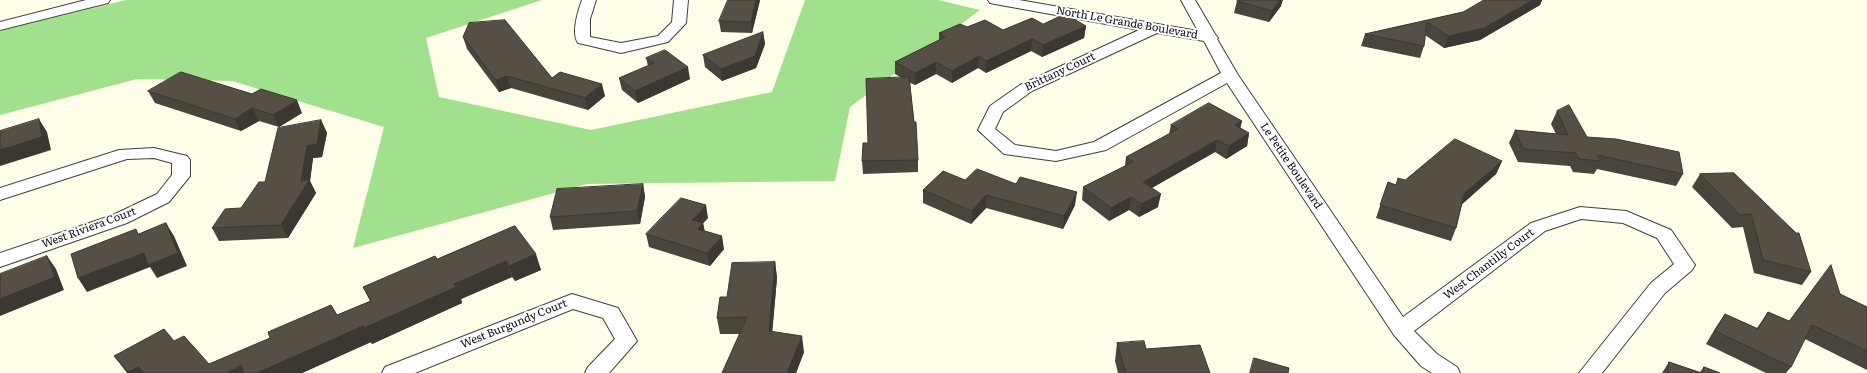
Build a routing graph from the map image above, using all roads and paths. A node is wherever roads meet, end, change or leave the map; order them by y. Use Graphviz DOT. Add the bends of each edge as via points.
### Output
graph roads {
  1 [pos="104,0"];
  2 [pos="589,0"];
  3 [pos="681,0"];
  4 [pos="1000,0"];
  5 [pos="1188,0"];
  6 [pos="0,26"];
  7 [pos="1155,28"];
  8 [pos="1211,38"];
  9 [pos="1230,75"];
  10 [pos="0,194"];
  11 [pos="0,260"];
  12 [pos="1401,330"];
  13 [pos="393,373"];
  14 [pos="596,373"];
  15 [pos="1449,373"];
  16 [pos="1590,373"];
  1 -- 6 [label="street"];
  2 -- 3 [label="street" via="583,19 583,40 621,48 663,39 678,23"];
  4 -- 7 [label="street, North Le Grande Boulevard"];
  5 -- 8 [label="street, Le Petite Boulevard"];
  7 -- 8 [label="street, North Le Grande Boulevard"];
  7 -- 9 [label="street, Brittany Court" via="1026,88 996,109 986,130 1010,150 1056,156 1100,146"];
  8 -- 9 [label="street, Le Petite Boulevard"];
  9 -- 12 [label="street, Le Petite Boulevard"];
  10 -- 11 [label="street, West Riviera Court" via="125,154 154,153 181,160 180,176 163,198 120,219"];
  12 -- 15 [label="street, Le Petite Boulevard" via="1429,360"];
  12 -- 16 [label="street, West Chantilly Court" via="1538,227 1580,213 1626,217 1664,234 1684,265 1658,288"];
  13 -- 14 [label="street, West Burgundy Court" via="572,301 611,314 626,341"];
}
